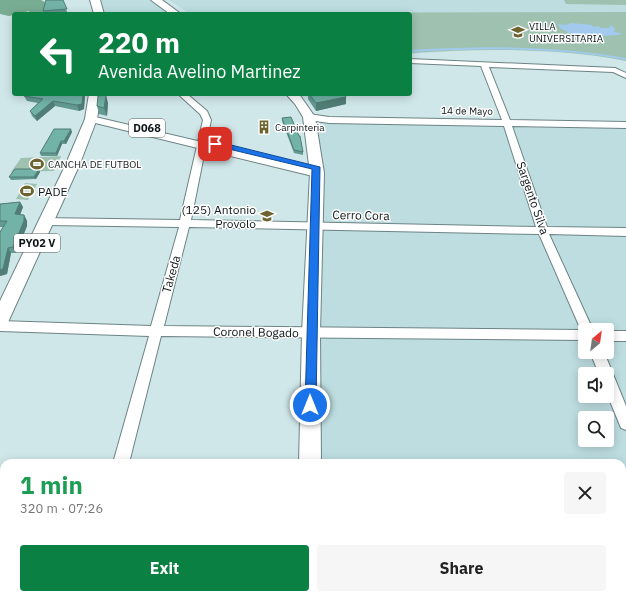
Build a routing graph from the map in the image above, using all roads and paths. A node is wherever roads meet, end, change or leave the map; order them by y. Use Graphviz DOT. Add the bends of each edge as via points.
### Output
graph roads {
  1 [pos="95,0"];
  2 [pos="156,0"];
  3 [pos="98,12"];
  4 [pos="173,12"];
  5 [pos="412,61"];
  6 [pos="484,64"];
  7 [pos="626,76"];
  8 [pos="95,96"];
  9 [pos="184,96"];
  10 [pos="294,96"];
  11 [pos="309,117"];
  12 [pos="91,119"];
  13 [pos="507,123"];
  14 [pos="626,125"];
  15 [pos="202,143"];
  16 [pos="316,170"];
  17 [pos="47,221"];
  18 [pos="185,223"];
  19 [pos="315,227"];
  20 [pos="543,232"];
  21 [pos="626,232"];
  22 [pos="0,320"];
  23 [pos="584,323"];
  24 [pos="0,326"];
  25 [pos="155,331"];
  26 [pos="311,333"];
  27 [pos="578,336"];
  28 [pos="614,336"];
  29 [pos="626,336"];
  30 [pos="614,394"];
  31 [pos="626,423"];
  32 [pos="122,459"];
  33 [pos="310,459"];
  1 -- 3 [label="highway"];
  2 -- 4 [label="highway"];
  5 -- 6 [label="street"];
  6 -- 7 [label="street" via="619,71"];
  6 -- 13 [label="street, Sargento Silva"];
  8 -- 12 [label="highway, PY02 V"];
  9 -- 15 [label="street, Takeda" via="207,117"];
  10 -- 11 [label="highway"];
  11 -- 13 [label="street, 14 de Mayo" via="329,120"];
  11 -- 16 [label="highway"];
  12 -- 15 [label="main road, D068"];
  12 -- 17 [label="highway, PY02 V"];
  13 -- 14 [label="street, 14 de Mayo"];
  13 -- 20 [label="street, Sargento Silva"];
  15 -- 16 [label="main road, D068"];
  15 -- 18 [label="street, Takeda"];
  16 -- 19 [label="highway"];
  17 -- 18 [label="street, Cerro Cora"];
  17 -- 22 [label="highway, PY02 V"];
  18 -- 19 [label="street, Cerro Cora"];
  18 -- 25 [label="street, Takeda"];
  19 -- 20 [label="street, Cerro Cora"];
  19 -- 26 [label="highway"];
  20 -- 21 [label="street, Cerro Cora"];
  20 -- 23 [label="street, Sargento Silva"];
  24 -- 25 [label="street, Coronel Bogado"];
  25 -- 26 [label="street, Coronel Bogado"];
  25 -- 32 [label="street, Takeda"];
  26 -- 27 [label="street, Coronel Bogado"];
  26 -- 33 [label="highway"];
  28 -- 29 [label="street"];
  30 -- 31 [label="street"];
}
